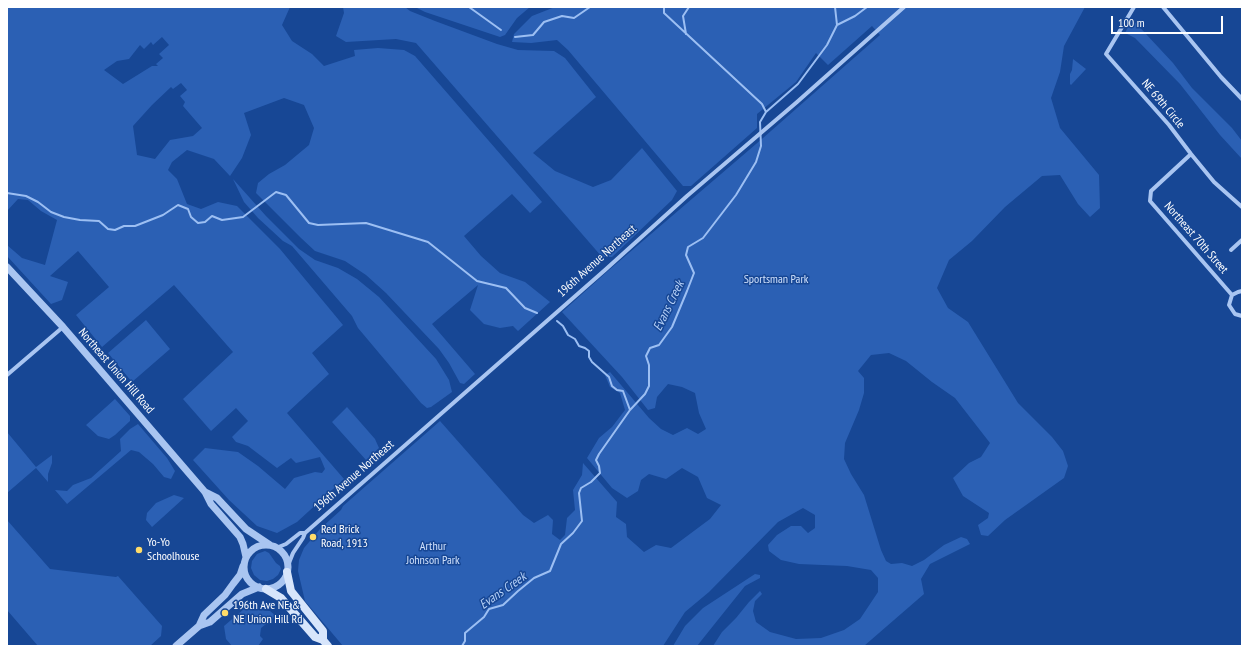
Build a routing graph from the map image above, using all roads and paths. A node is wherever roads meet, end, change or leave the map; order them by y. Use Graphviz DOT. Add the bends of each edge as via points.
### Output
graph roads {
  1 [pos="904,7"];
  2 [pos="1134,7"];
  3 [pos="1163,7"];
  4 [pos="1242,99"];
  5 [pos="1190,154"];
  6 [pos="1242,207"];
  7 [pos="1242,240"];
  8 [pos="1231,250"];
  9 [pos="7,268"];
  10 [pos="1242,291"];
  11 [pos="1232,295"];
  12 [pos="1242,316"];
  13 [pos="62,327"];
  14 [pos="7,375"];
  15 [pos="205,492"];
  16 [pos="305,533"];
  17 [pos="273,547"];
  18 [pos="245,560"];
  19 [pos="287,570"];
  20 [pos="262,588"];
  21 [pos="199,626"];
  22 [pos="326,643"];
  23 [pos="176,646"];
  1 -- 16 [label="street, 196th Avenue Northeast"];
  2 -- 5 [label="street, NE 69th Circle" via="1106,54"];
  3 -- 4 [label="street"];
  5 -- 6 [label="street, NE 69th Circle" via="1214,182"];
  5 -- 11 [label="street, Northeast 70th Street" via="1151,191 1150,201"];
  7 -- 8 [label="street"];
  9 -- 13 [label="street, Northeast Union Hill Road"];
  10 -- 11 [label="street"];
  11 -- 12 [label="street" via="1229,301 1230,308 1235,314"];
  13 -- 14 [label="street"];
  13 -- 15 [label="street, Northeast Union Hill Road"];
  15 -- 17 [label="street, Northeast Union Hill Road" via="217,498 246,529"];
  15 -- 18 [label="street, Northeast Union Hill Road" via="211,504 240,537"];
  16 -- 17 [label="street, 196th Avenue Northeast" via="300,533 292,540"];
  16 -- 19 [label="street, 196th Avenue Northeast" via="293,553"];
  17 -- 18 [label="street" via="256,547"];
  17 -- 19 [label="street" via="285,557"];
  18 -- 20 [label="street" via="245,575 253,585"];
  18 -- 21 [label="street" via="240,575 225,595 204,615"];
  19 -- 20 [label="street" via="279,584"];
  19 -- 22 [label="main road" via="291,591 323,631"];
  20 -- 21 [label="street" via="242,594 210,622"];
  20 -- 22 [label="main road" via="281,598 315,637"];
  21 -- 23 [label="street"];
}
